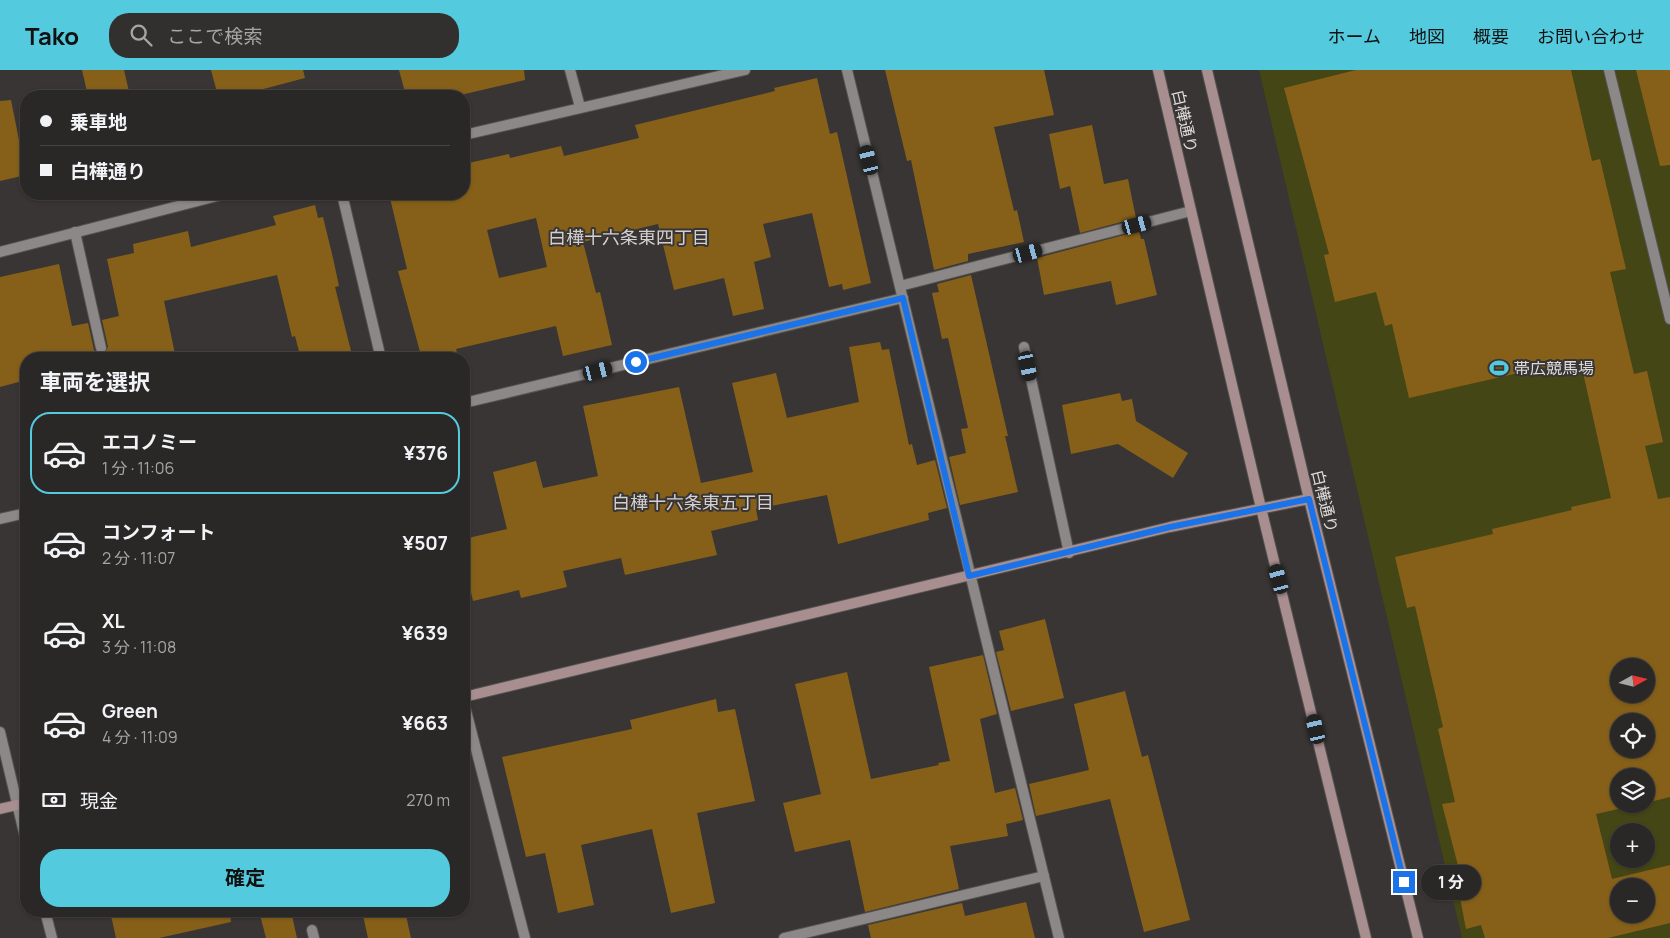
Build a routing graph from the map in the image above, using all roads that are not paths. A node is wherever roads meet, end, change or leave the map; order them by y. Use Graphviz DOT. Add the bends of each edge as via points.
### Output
graph roads {
  1 [pos="570,70"];
  2 [pos="745,70"];
  3 [pos="847,70"];
  4 [pos="1158,70"];
  5 [pos="1208,70"];
  6 [pos="1609,70"];
  7 [pos="580,107"];
  8 [pos="470,134"];
  9 [pos="201,200"];
  10 [pos="343,200"];
  11 [pos="1191,210"];
  12 [pos="75,232"];
  13 [pos="0,252"];
  14 [pos="900,286"];
  15 [pos="903,298"];
  16 [pos="1670,319"];
  17 [pos="1024,347"];
  18 [pos="102,348"];
  19 [pos="380,352"];
  20 [pos="470,402"];
  21 [pos="1309,499"];
  22 [pos="1261,508"];
  23 [pos="20,515"];
  24 [pos="0,520"];
  25 [pos="1069,553"];
  26 [pos="969,576"];
  27 [pos="470,696"];
  28 [pos="470,726"];
  29 [pos="0,732"];
  30 [pos="20,797"];
  31 [pos="20,804"];
  32 [pos="0,809"];
  33 [pos="1044,876"];
  34 [pos="47,917"];
  35 [pos="52,938"];
  36 [pos="525,938"];
  37 [pos="784,938"];
  38 [pos="1059,938"];
  39 [pos="1366,938"];
  40 [pos="1418,938"];
  1 -- 7 [label="street"];
  2 -- 7 [label="street"];
  3 -- 14 [label="street"];
  4 -- 11 [label="street, 白樺通り"];
  5 -- 21 [label="street, 白樺通り"];
  6 -- 16 [label="street"];
  7 -- 8 [label="street"];
  9 -- 12 [label="street"];
  10 -- 19 [label="street"];
  11 -- 14 [label="street"];
  11 -- 22 [label="street, 白樺通り"];
  12 -- 13 [label="street"];
  12 -- 18 [label="street"];
  14 -- 15 [label="street"];
  15 -- 20 [label="street"];
  15 -- 26 [label="street"];
  17 -- 25 [label="street"];
  21 -- 22 [label="street"];
  21 -- 40 [label="street, 白樺通り"];
  22 -- 25 [label="street"];
  22 -- 39 [label="street, 白樺通り"];
  23 -- 24 [label="street"];
  25 -- 26 [label="street"];
  26 -- 27 [label="street"];
  26 -- 33 [label="street"];
  28 -- 36 [label="street"];
  29 -- 30 [label="street"];
  31 -- 32 [label="street"];
  33 -- 37 [label="street"];
  33 -- 38 [label="street"];
  34 -- 35 [label="street"];
}
